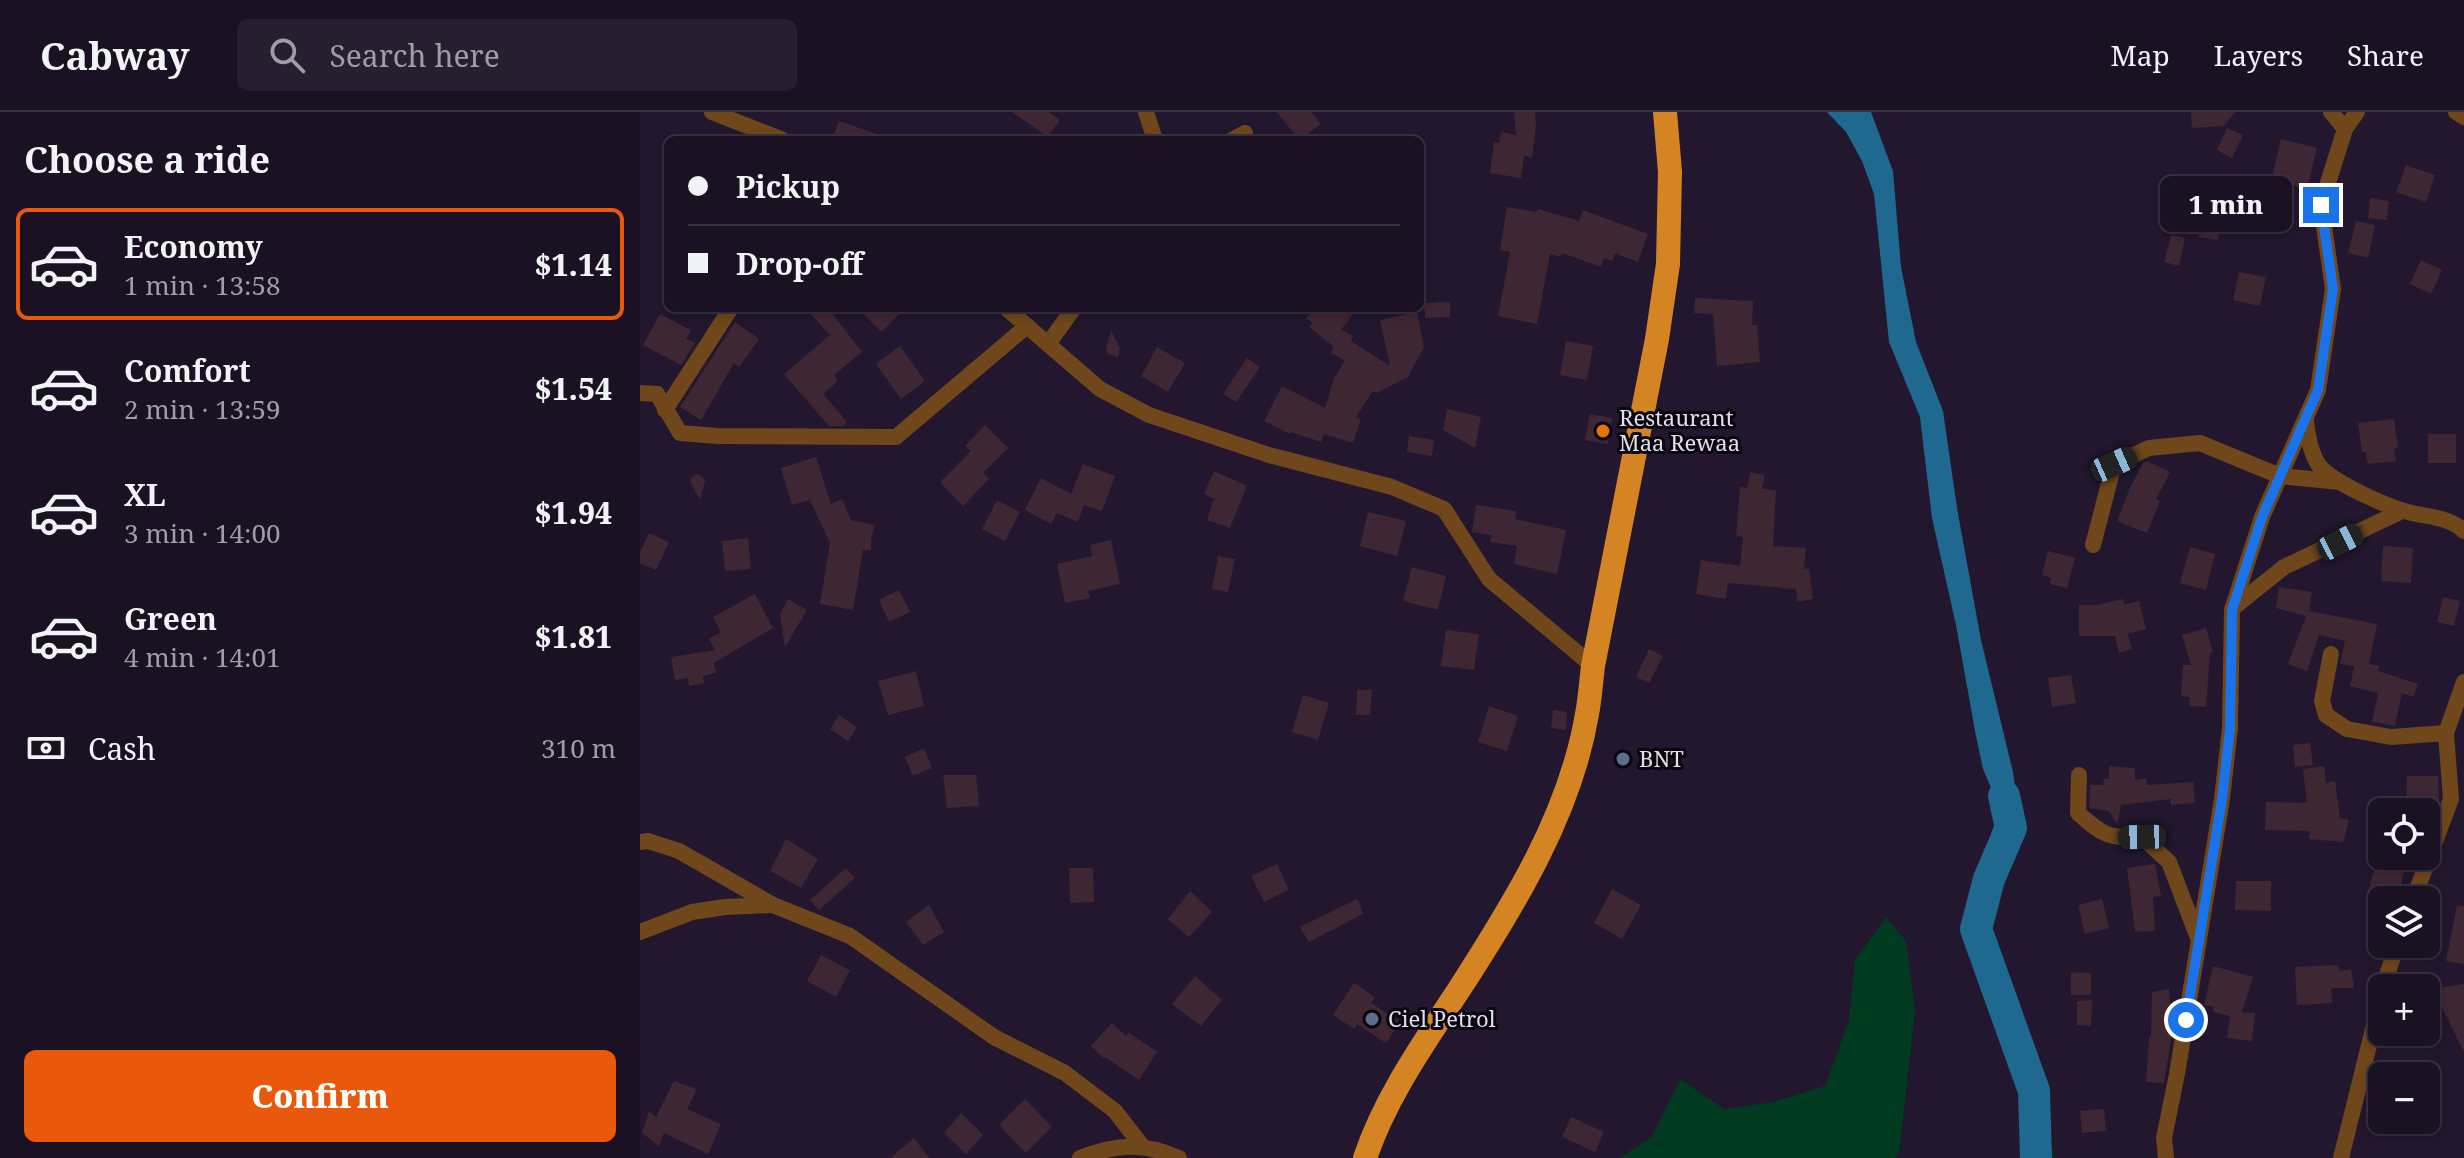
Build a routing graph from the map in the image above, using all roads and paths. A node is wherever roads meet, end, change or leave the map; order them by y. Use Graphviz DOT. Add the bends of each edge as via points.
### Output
graph roads {
  1 [pos="712,112"];
  2 [pos="1146,112"];
  3 [pos="1665,112"];
  4 [pos="2331,112"];
  5 [pos="2357,112"];
  6 [pos="2456,112"];
  7 [pos="2464,117"];
  8 [pos="2345,129"];
  9 [pos="774,136"];
  10 [pos="1154,136"];
  11 [pos="728,312"];
  12 [pos="1011,312"];
  13 [pos="1071,312"];
  14 [pos="1027,326"];
  15 [pos="1048,344"];
  16 [pos="640,393"];
  17 [pos="665,410"];
  18 [pos="2306,420"];
  19 [pos="2280,476"];
  20 [pos="2340,482"];
  21 [pos="2402,511"];
  22 [pos="2464,531"];
  23 [pos="2093,545"];
  24 [pos="2232,610"];
  25 [pos="2331,654"];
  26 [pos="1593,666"];
  27 [pos="2464,682"];
  28 [pos="2446,733"];
  29 [pos="2079,775"];
  30 [pos="640,842"];
  31 [pos="2418,886"];
  32 [pos="773,905"];
  33 [pos="640,932"];
  34 [pos="2199,939"];
  35 [pos="2369,1046"];
  36 [pos="1142,1146"];
  37 [pos="1080,1158"];
  38 [pos="1179,1158"];
  39 [pos="1365,1158"];
  40 [pos="2166,1158"];
  41 [pos="2341,1158"];
  1 -- 9 [label="street"];
  2 -- 10 [label="street"];
  3 -- 26 [label="highway" via="1668,264"];
  4 -- 8 [label="street"];
  5 -- 8 [label="street"];
  6 -- 7 [label="street"];
  8 -- 18 [label="street" via="2321,205 2333,289 2318,390"];
  11 -- 17 [label="street"];
  12 -- 14 [label="street"];
  13 -- 15 [label="street"];
  14 -- 15 [label="street"];
  14 -- 17 [label="street" via="896,437 680,433"];
  15 -- 26 [label="street" via="1100,389 1149,415 1269,455 1392,487 1444,509 1489,579"];
  16 -- 17 [label="street" via="657,394"];
  18 -- 19 [label="street"];
  18 -- 20 [label="street" via="2319,465"];
  19 -- 20 [label="street"];
  19 -- 23 [label="street" via="2200,443 2149,448 2114,464"];
  19 -- 24 [label="street"];
  20 -- 21 [label="street"];
  21 -- 22 [label="street" via="2456,523"];
  21 -- 24 [label="street" via="2284,567"];
  24 -- 34 [label="street" via="2230,728"];
  25 -- 28 [label="street" via="2322,701 2326,715 2347,729 2391,737"];
  26 -- 39 [label="highway" via="1587,715 1554,824 1530,874 1387,1104"];
  27 -- 28 [label="street"];
  28 -- 31 [label="street" via="2451,799"];
  29 -- 34 [label="street" via="2078,813 2114,838 2142,837 2169,862"];
  30 -- 32 [label="street" via="679,851"];
  32 -- 33 [label="street" via="692,912"];
  32 -- 36 [label="street" via="850,936 994,1037 1065,1073 1115,1111"];
  34 -- 40 [label="street" via="2164,1138"];
  35 -- 41 [label="street"];
  36 -- 37 [label="street" via="1104,1149"];
  36 -- 38 [label="street"];
}
